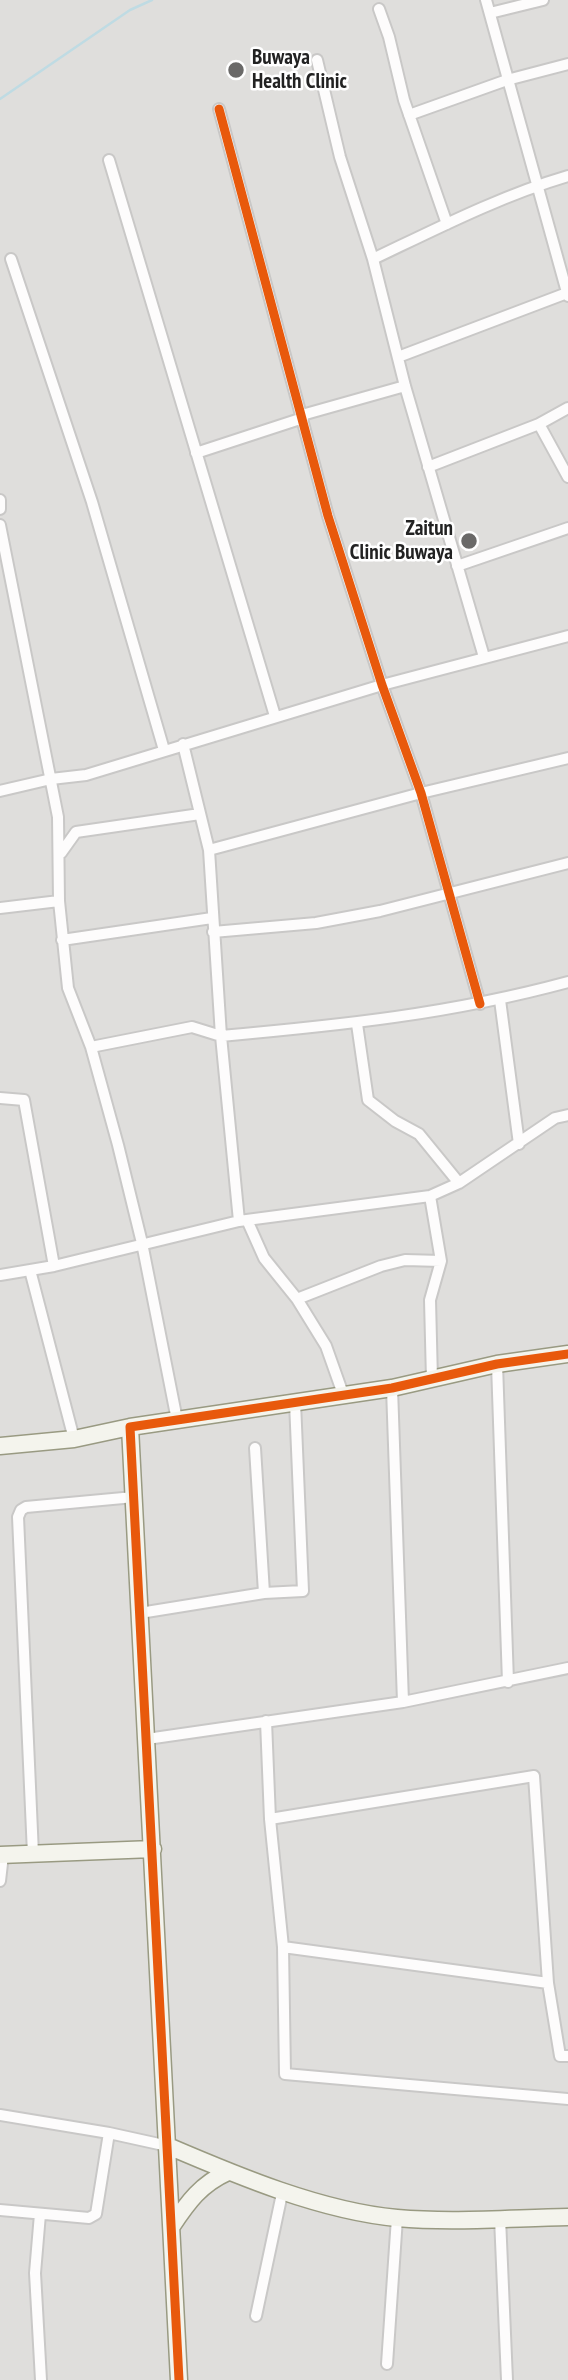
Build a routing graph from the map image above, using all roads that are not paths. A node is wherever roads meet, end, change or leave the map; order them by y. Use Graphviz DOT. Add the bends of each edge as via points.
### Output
graph roads {
  1 [pos="486,0"];
  2 [pos="543,0"];
  3 [pos="379,9"];
  4 [pos="490,13"];
  5 [pos="317,60"];
  6 [pos="568,64"];
  7 [pos="508,80"];
  8 [pos="219,108"];
  9 [pos="409,115"];
  10 [pos="109,160"];
  11 [pos="568,176"];
  12 [pos="535,186"];
  13 [pos="447,223"];
  14 [pos="11,258"];
  15 [pos="373,259"];
  16 [pos="568,294"];
  17 [pos="398,357"];
  18 [pos="405,386"];
  19 [pos="568,408"];
  20 [pos="302,416"];
  21 [pos="539,424"];
  22 [pos="196,453"];
  23 [pos="428,467"];
  24 [pos="568,477"];
  25 [pos="0,500"];
  26 [pos="0,509"];
  27 [pos="0,525"];
  28 [pos="568,528"];
  29 [pos="457,566"];
  30 [pos="568,636"];
  31 [pos="484,657"];
  32 [pos="382,685"];
  33 [pos="275,716"];
  34 [pos="183,744"];
  35 [pos="164,750"];
  36 [pos="568,758"];
  37 [pos="51,779"];
  38 [pos="0,792"];
  39 [pos="421,793"];
  40 [pos="200,814"];
  41 [pos="58,817"];
  42 [pos="76,832"];
  43 [pos="209,850"];
  44 [pos="61,853"];
  45 [pos="568,863"];
  46 [pos="451,892"];
  47 [pos="59,901"];
  48 [pos="0,908"];
  49 [pos="212,918"];
  50 [pos="213,932"];
  51 [pos="62,940"];
  52 [pos="568,982"];
  53 [pos="500,1000"];
  54 [pos="480,1004"];
  55 [pos="357,1024"];
  56 [pos="221,1035"];
  57 [pos="91,1047"];
  58 [pos="0,1098"];
  59 [pos="568,1115"];
  60 [pos="519,1143"];
  61 [pos="459,1183"];
  62 [pos="430,1196"];
  63 [pos="243,1221"];
  64 [pos="142,1243"];
  65 [pos="441,1261"];
  66 [pos="54,1266"];
  67 [pos="30,1270"];
  68 [pos="0,1275"];
  69 [pos="297,1299"];
  70 [pos="568,1354"];
  71 [pos="497,1364"];
  72 [pos="432,1380"];
  73 [pos="392,1388"];
  74 [pos="343,1394"];
  75 [pos="295,1402"];
  76 [pos="177,1420"];
  77 [pos="130,1427"];
  78 [pos="74,1438"];
  79 [pos="0,1447"];
  80 [pos="255,1448"];
  81 [pos="134,1497"];
  82 [pos="264,1593"];
  83 [pos="140,1613"];
  84 [pos="568,1668"];
  85 [pos="508,1682"];
  86 [pos="403,1702"];
  87 [pos="266,1721"];
  88 [pos="147,1739"];
  89 [pos="270,1819"];
  90 [pos="153,1849"];
  91 [pos="33,1854"];
  92 [pos="1,1855"];
  93 [pos="0,1881"];
  94 [pos="284,1947"];
  95 [pos="548,1983"];
  96 [pos="568,2056"];
  97 [pos="568,2099"];
  98 [pos="0,2115"];
  99 [pos="109,2133"];
  100 [pos="168,2146"];
  101 [pos="228,2172"];
  102 [pos="283,2189"];
  103 [pos="0,2210"];
  104 [pos="40,2214"];
  105 [pos="568,2217"];
  106 [pos="397,2218"];
  107 [pos="500,2218"];
  108 [pos="172,2226"];
  109 [pos="256,2316"];
  110 [pos="387,2364"];
  111 [pos="41,2380"];
  112 [pos="179,2380"];
  113 [pos="508,2380"];
  1 -- 4 [label="street"];
  2 -- 4 [label="street"];
  3 -- 9 [label="street"];
  4 -- 7 [label="street"];
  5 -- 15 [label="street" via="340,157"];
  6 -- 7 [label="street"];
  7 -- 9 [label="street"];
  7 -- 12 [label="street"];
  8 -- 20 [label="street"];
  9 -- 13 [label="street"];
  10 -- 22 [label="street"];
  11 -- 12 [label="street"];
  12 -- 13 [label="street"];
  12 -- 16 [label="street"];
  13 -- 15 [label="street"];
  14 -- 35 [label="street" via="92,502"];
  15 -- 17 [label="street"];
  16 -- 17 [label="street"];
  17 -- 18 [label="street"];
  18 -- 20 [label="street"];
  18 -- 23 [label="street"];
  19 -- 21 [label="street"];
  20 -- 22 [label="street"];
  20 -- 32 [label="street" via="328,516"];
  21 -- 23 [label="street"];
  21 -- 24 [label="street"];
  22 -- 33 [label="street"];
  23 -- 29 [label="street"];
  25 -- 26 [label="street"];
  27 -- 37 [label="street"];
  28 -- 29 [label="street"];
  29 -- 31 [label="street"];
  30 -- 31 [label="street"];
  31 -- 32 [label="street"];
  32 -- 33 [label="street"];
  32 -- 39 [label="street"];
  33 -- 34 [label="street"];
  34 -- 35 [label="street"];
  34 -- 40 [label="street"];
  35 -- 37 [label="street" via="86,775"];
  36 -- 39 [label="street"];
  37 -- 38 [label="street"];
  37 -- 41 [label="street"];
  39 -- 43 [label="street"];
  39 -- 46 [label="street"];
  40 -- 42 [label="street"];
  40 -- 43 [label="street"];
  41 -- 42 [label="street"];
  41 -- 44 [label="street"];
  42 -- 44 [label="street"];
  43 -- 49 [label="street"];
  44 -- 47 [label="street"];
  45 -- 46 [label="street"];
  46 -- 50 [label="street" via="316,923"];
  46 -- 54 [label="street"];
  47 -- 48 [label="street"];
  47 -- 51 [label="street"];
  49 -- 50 [label="street"];
  49 -- 51 [label="street"];
  50 -- 56 [label="street"];
  51 -- 57 [label="street" via="68,988"];
  52 -- 53 [label="street"];
  53 -- 54 [label="street"];
  53 -- 60 [label="street"];
  54 -- 55 [label="street"];
  55 -- 56 [label="street"];
  55 -- 61 [label="street" via="368,1100 419,1134"];
  56 -- 57 [label="street" via="192,1027"];
  56 -- 63 [label="street"];
  57 -- 64 [label="street"];
  58 -- 66 [label="street" via="24,1100"];
  59 -- 60 [label="street" via="555,1118"];
  60 -- 61 [label="street"];
  61 -- 62 [label="street"];
  62 -- 63 [label="street"];
  62 -- 65 [label="street"];
  63 -- 64 [label="street"];
  63 -- 69 [label="street" via="264,1258"];
  64 -- 66 [label="street"];
  64 -- 76 [label="street"];
  65 -- 69 [label="street" via="405,1260 381,1266"];
  65 -- 72 [label="street" via="430,1300"];
  66 -- 67 [label="street"];
  67 -- 68 [label="street"];
  67 -- 78 [label="street"];
  69 -- 74 [label="street" via="326,1346"];
  70 -- 71 [label="street"];
  71 -- 72 [label="street"];
  71 -- 85 [label="street"];
  72 -- 73 [label="street"];
  73 -- 74 [label="street"];
  73 -- 86 [label="street"];
  74 -- 75 [label="street"];
  75 -- 76 [label="street"];
  75 -- 82 [label="street" via="303,1591"];
  76 -- 77 [label="street"];
  77 -- 78 [label="street"];
  77 -- 81 [label="street"];
  78 -- 79 [label="street"];
  80 -- 82 [label="street"];
  81 -- 83 [label="street"];
  81 -- 91 [label="street" via="26,1507 18,1517"];
  82 -- 83 [label="street"];
  83 -- 88 [label="street"];
  84 -- 85 [label="street"];
  85 -- 86 [label="street"];
  86 -- 87 [label="street"];
  87 -- 88 [label="street"];
  87 -- 89 [label="street"];
  88 -- 90 [label="street"];
  89 -- 94 [label="street"];
  89 -- 95 [label="street" via="534,1776"];
  90 -- 91 [label="street"];
  90 -- 100 [label="street"];
  91 -- 92 [label="street"];
  92 -- 93 [label="street"];
  94 -- 95 [label="street"];
  94 -- 97 [label="street" via="285,2074"];
  95 -- 96 [label="street" via="560,2056"];
  98 -- 99 [label="street"];
  99 -- 100 [label="street"];
  99 -- 104 [label="street" via="96,2214 89,2218"];
  100 -- 101 [label="street"];
  100 -- 108 [label="street"];
  101 -- 102 [label="street"];
  101 -- 108 [label="street" via="210,2180 191,2198"];
  102 -- 106 [label="street"];
  102 -- 109 [label="street"];
  103 -- 104 [label="street"];
  104 -- 111 [label="street" via="35,2273"];
  105 -- 107 [label="street"];
  106 -- 107 [label="street"];
  106 -- 110 [label="street"];
  107 -- 113 [label="street"];
  108 -- 112 [label="street"];
}
